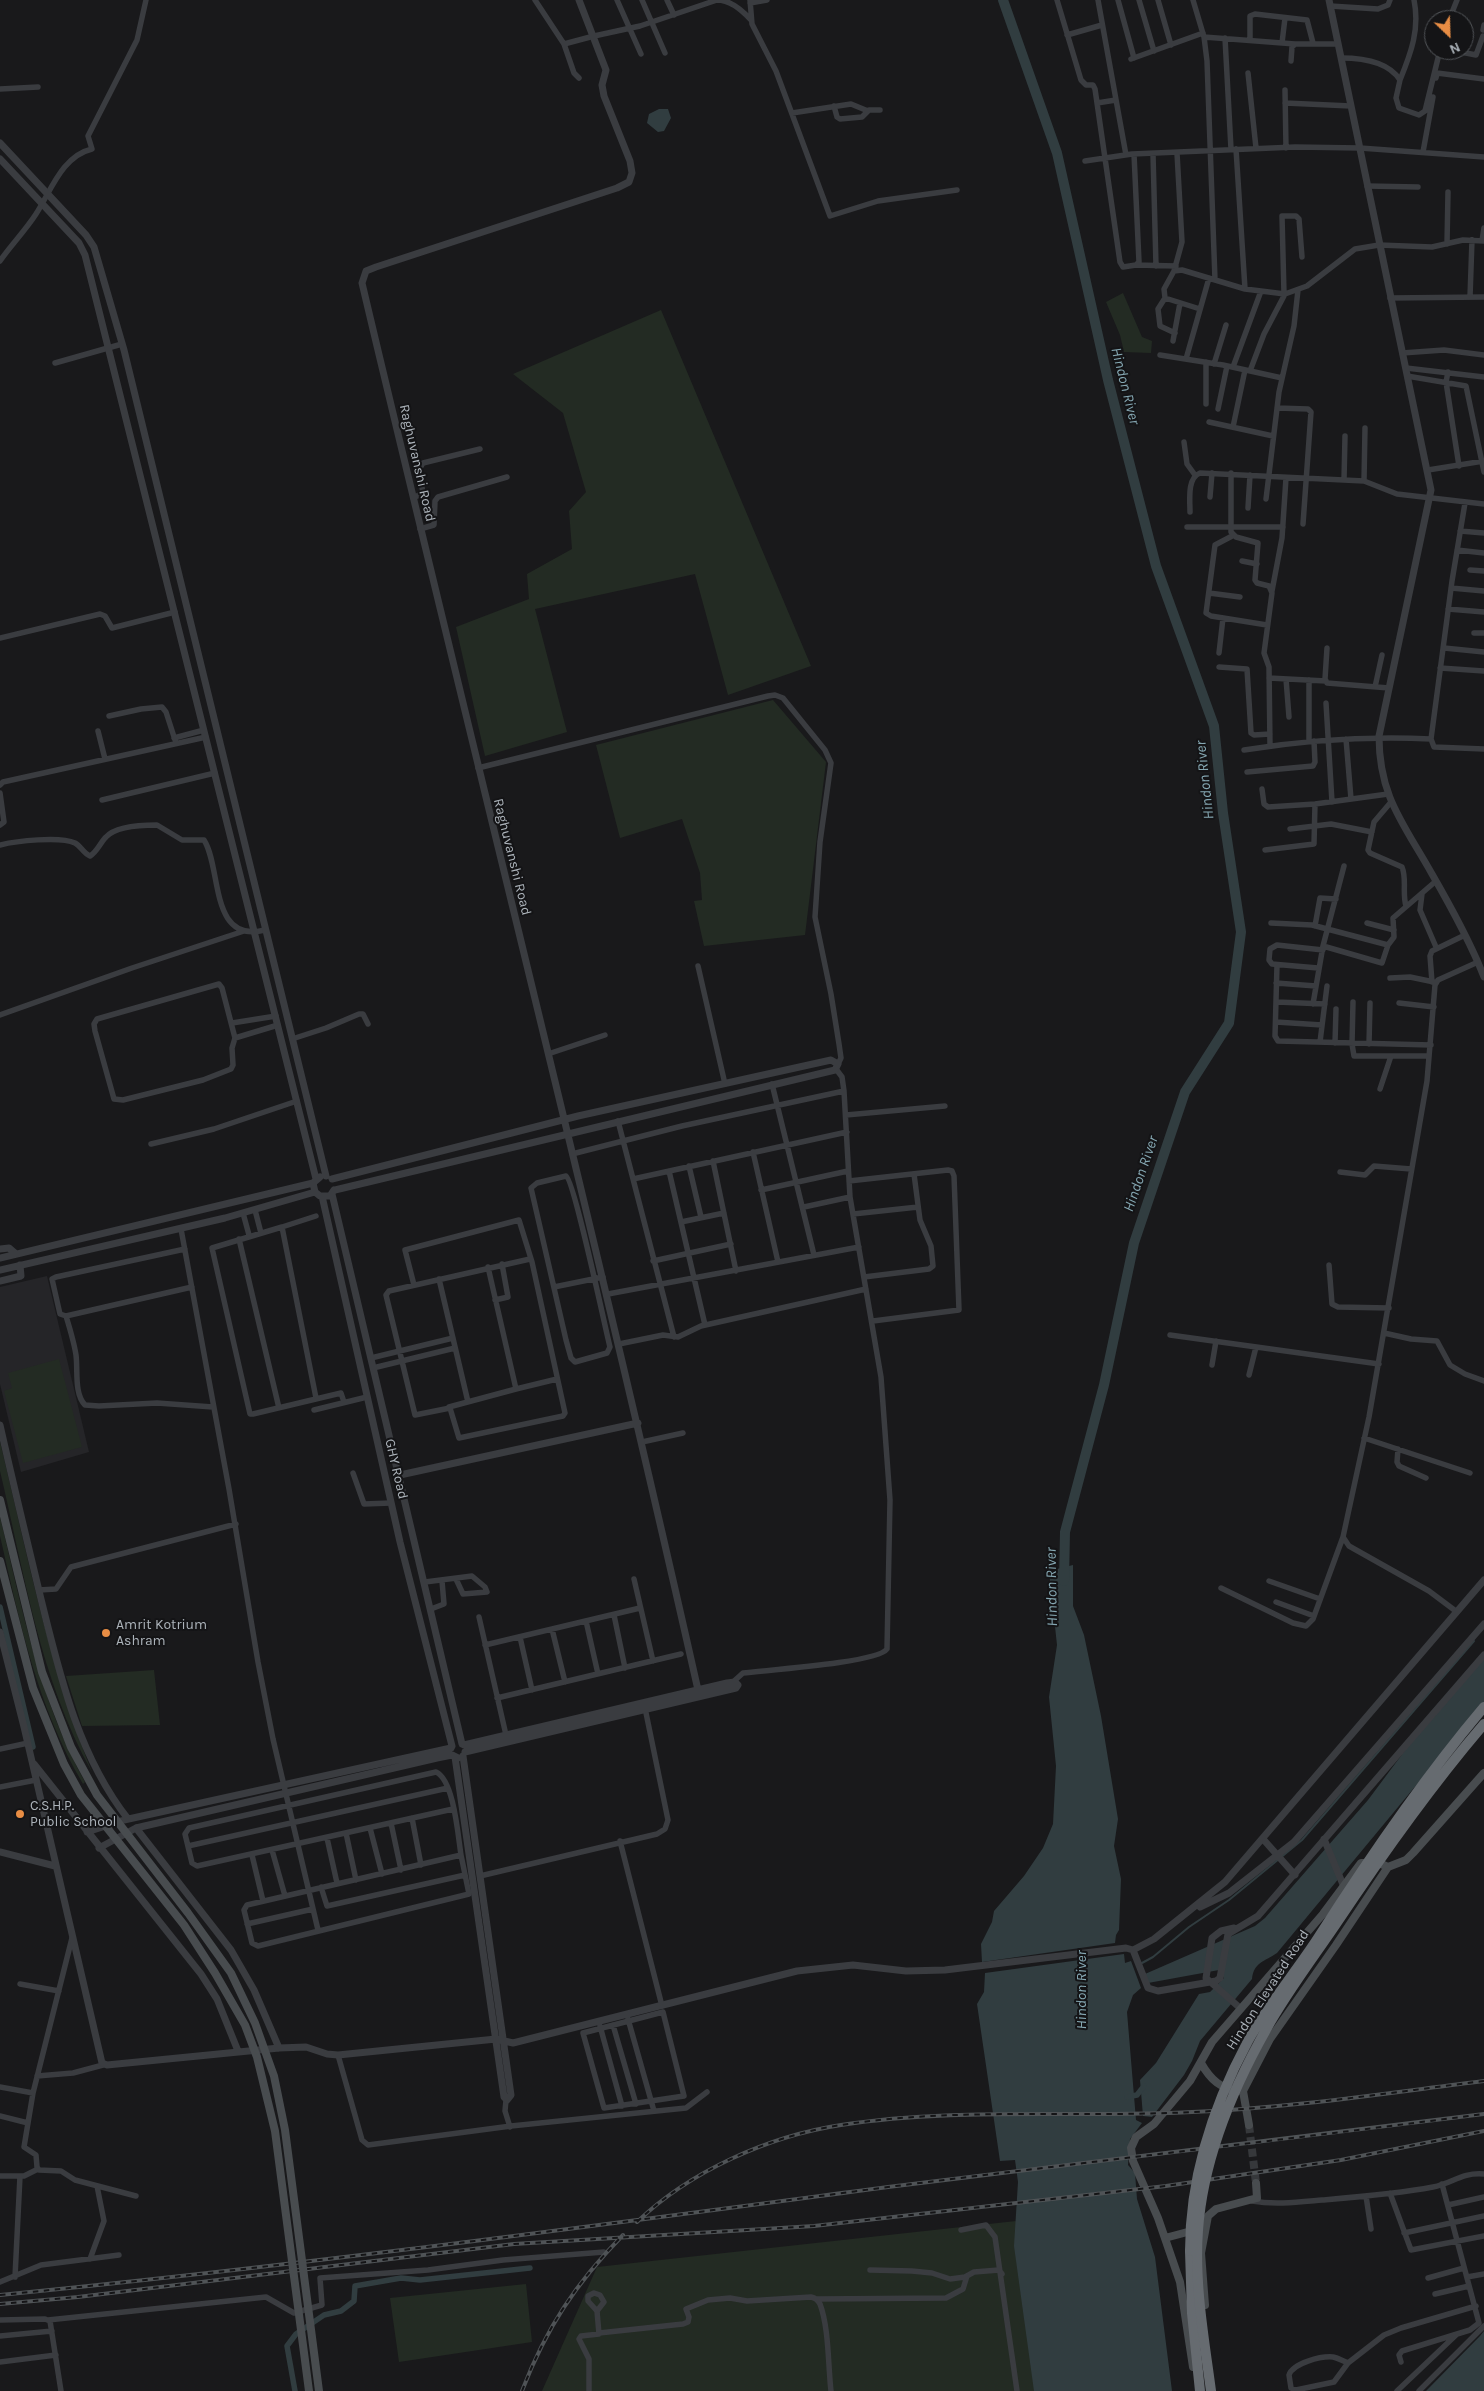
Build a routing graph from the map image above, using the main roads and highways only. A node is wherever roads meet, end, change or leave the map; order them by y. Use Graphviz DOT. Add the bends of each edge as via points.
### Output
graph roads {
  1 [pos="0,1500"];
  2 [pos="0,1561"];
  3 [pos="1484,1707"];
  4 [pos="1484,1724"];
  5 [pos="1484,1774"];
  6 [pos="1388,1867"];
  7 [pos="1306,1933"];
  8 [pos="1332,1952"];
  9 [pos="1201,2063"];
  10 [pos="1243,2091"];
  11 [pos="1249,2125"];
  12 [pos="1256,2183"];
  13 [pos="1205,2228"];
  14 [pos="1166,2238"];
  15 [pos="309,2391"];
  16 [pos="319,2391"];
  17 [pos="1196,2391"];
  18 [pos="1200,2391"];
  19 [pos="1212,2391"];
  1 -- 16 [label="main road, bridge" via="42,1672 71,1747 97,1795 231,1974 255,2023 274,2076 285,2130"];
  2 -- 15 [label="main road, bridge" via="33,1688 64,1764 81,1795 184,1925 241,2018 257,2056 275,2131"];
  3 -- 18 [label="highway, Hindon Elevated Road, bridge" via="1456,1740 1358,1875 1249,2040 1220,2098 1199,2164 1190,2229 1192,2313"];
  4 -- 19 [label="highway, Hindon Elevated Road, bridge" via="1443,1772 1366,1879 1267,2027 1235,2092 1209,2163 1198,2229 1200,2304"];
  5 -- 6 [label="main road" via="1406,1860"];
  6 -- 7 [label="main road" via="1362,1862"];
  6 -- 8 [label="main road"];
  7 -- 8 [label="main road"];
  7 -- 9 [label="main road" via="1238,2006"];
  8 -- 10 [label="main road" via="1270,2039"];
  9 -- 10 [label="main road" via="1217,2084"];
  9 -- 14 [label="main road" via="1154,2124 1136,2137 1131,2148 1133,2161"];
  10 -- 11 [label="main road"];
  12 -- 13 [label="main road" via="1257,2198 1216,2209 1208,2216"];
  13 -- 14 [label="main road"];
  13 -- 19 [label="main road" via="1201,2253"];
  14 -- 17 [label="main road" via="1180,2282"];
}
